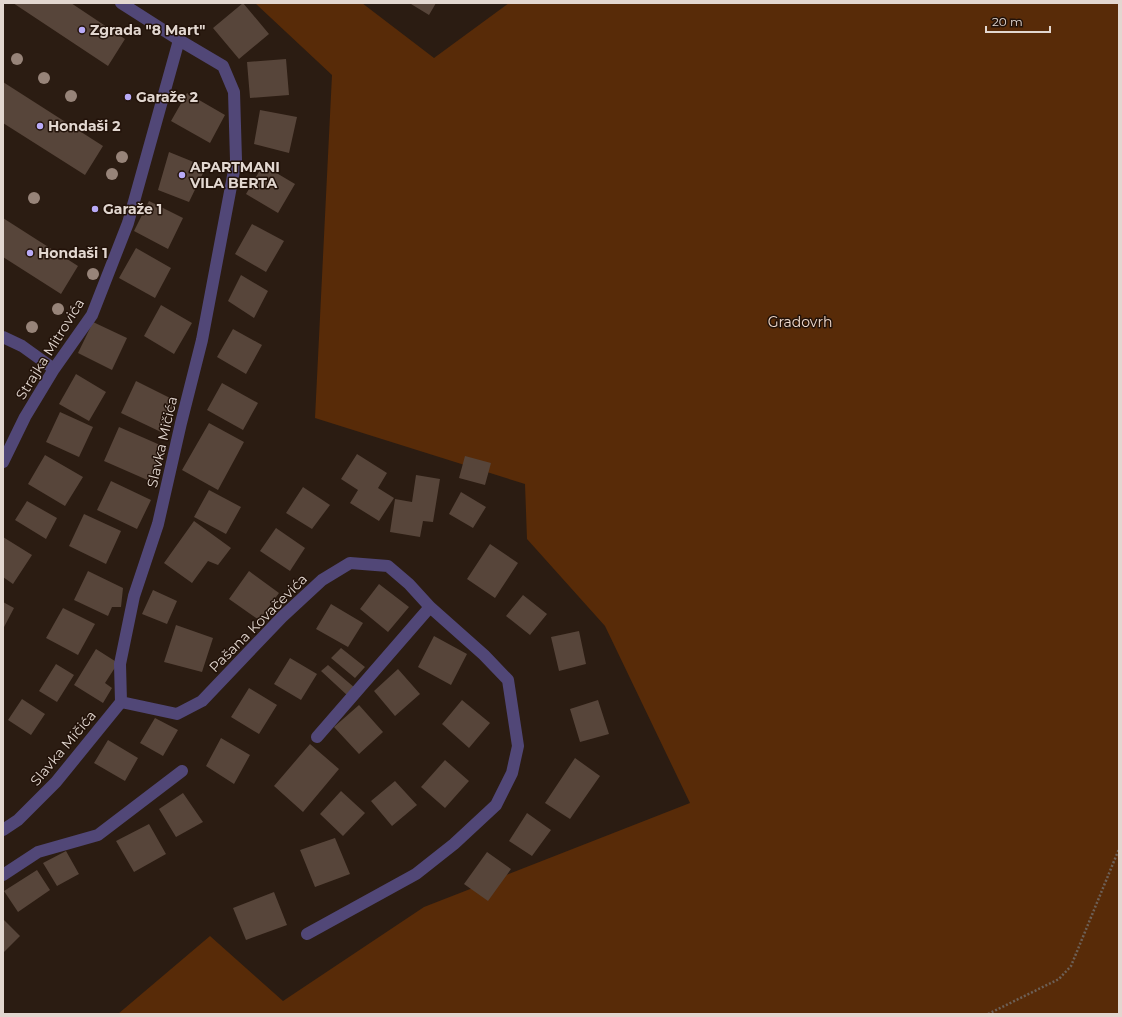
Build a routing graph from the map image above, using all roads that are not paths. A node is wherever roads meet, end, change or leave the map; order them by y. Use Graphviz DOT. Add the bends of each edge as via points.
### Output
graph roads {
  1 [pos="121,3"];
  2 [pos="179,40"];
  3 [pos="3,337"];
  4 [pos="54,369"];
  5 [pos="3,462"];
  6 [pos="430,606"];
  7 [pos="121,702"];
  8 [pos="317,737"];
  9 [pos="182,771"];
  10 [pos="3,830"];
  11 [pos="3,875"];
  12 [pos="307,934"];
  1 -- 2 [label="street"];
  2 -- 4 [label="street, Strajka Mitrovića" via="128,223 92,315"];
  2 -- 7 [label="street, Slavka Mičića" via="223,66 234,92 236,160 202,340 158,524 134,596 120,664"];
  3 -- 4 [label="street" via="22,346"];
  4 -- 5 [label="street, Strajka Mitrovića" via="25,417"];
  6 -- 7 [label="street, Pašana Kovačevića" via="388,566 350,563 322,580 282,616 202,701 177,714"];
  6 -- 8 [label="street"];
  6 -- 12 [label="street, Pašana Kovačevića" via="484,654 508,680 518,746 512,773 496,805 422,870"];
  7 -- 10 [label="street, Slavka Mičića" via="56,782 18,820"];
  9 -- 11 [label="street" via="98,835 38,852"];
}
